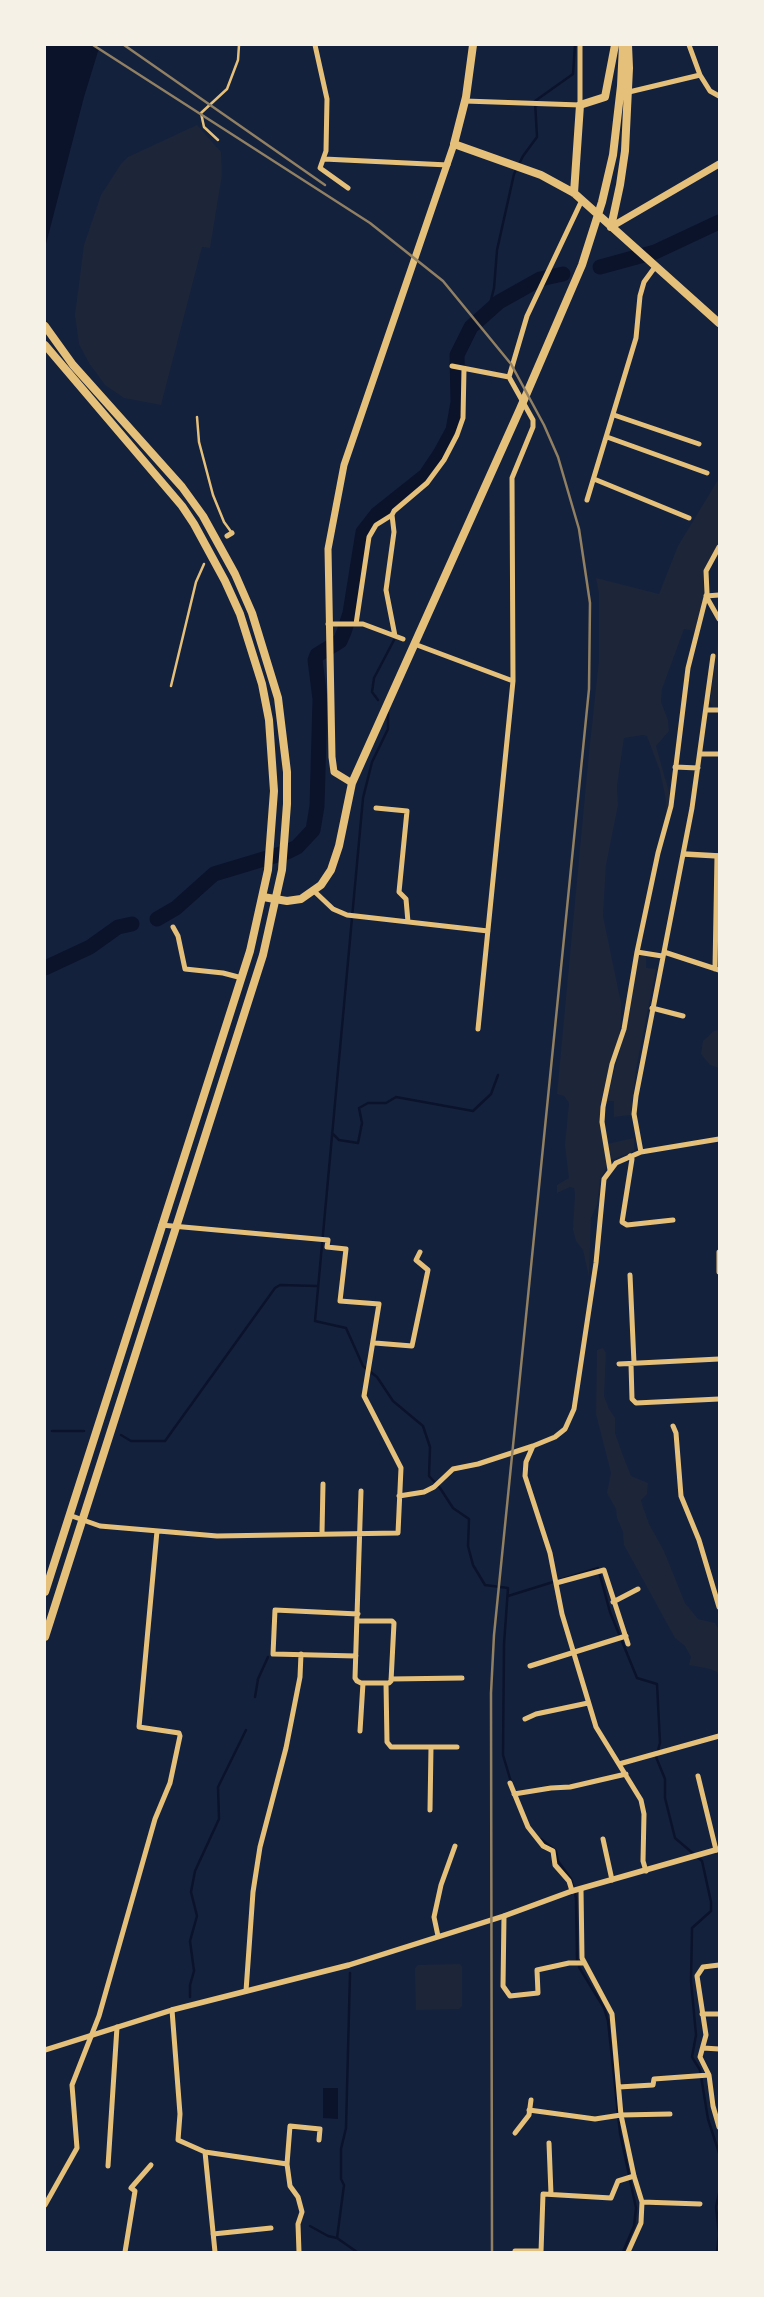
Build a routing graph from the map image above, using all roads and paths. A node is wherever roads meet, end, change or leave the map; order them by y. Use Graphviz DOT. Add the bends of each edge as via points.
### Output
graph roads {
  1 [pos="239,45"];
  2 [pos="315,45"];
  3 [pos="473,45"];
  4 [pos="580,45"];
  5 [pos="615,45"];
  6 [pos="623,45"];
  7 [pos="628,45"];
  8 [pos="689,45"];
  9 [pos="700,75"];
  10 [pos="629,92"];
  11 [pos="719,96"];
  12 [pos="465,101"];
  13 [pos="580,105"];
  14 [pos="218,140"];
  15 [pos="454,144"];
  16 [pos="324,159"];
  17 [pos="448,164"];
  18 [pos="719,164"];
  19 [pos="348,188"];
  20 [pos="574,193"];
  21 [pos="582,200"];
  22 [pos="610,227"];
  23 [pos="655,267"];
  24 [pos="719,323"];
  25 [pos="45,326"];
  26 [pos="45,345"];
  27 [pos="452,366"];
  28 [pos="463,368"];
  29 [pos="509,377"];
  30 [pos="614,415"];
  31 [pos="197,417"];
  32 [pos="607,437"];
  33 [pos="699,444"];
  34 [pos="707,472"];
  35 [pos="594,479"];
  36 [pos="587,500"];
  37 [pos="392,515"];
  38 [pos="689,518"];
  39 [pos="229,535"];
  40 [pos="719,547"];
  41 [pos="204,564"];
  42 [pos="719,595"];
  43 [pos="706,596"];
  44 [pos="719,619"];
  45 [pos="353,623"];
  46 [pos="328,624"];
  47 [pos="395,636"];
  48 [pos="403,639"];
  49 [pos="417,645"];
  50 [pos="713,656"];
  51 [pos="513,681"];
  52 [pos="171,686"];
  53 [pos="706,710"];
  54 [pos="719,710"];
  55 [pos="700,754"];
  56 [pos="719,754"];
  57 [pos="675,767"];
  58 [pos="698,768"];
  59 [pos="352,783"];
  60 [pos="376,808"];
  61 [pos="684,854"];
  62 [pos="718,856"];
  63 [pos="314,891"];
  64 [pos="263,897"];
  65 [pos="276,900"];
  66 [pos="408,922"];
  67 [pos="173,927"];
  68 [pos="488,931"];
  69 [pos="637,952"];
  70 [pos="663,954"];
  71 [pos="717,970"];
  72 [pos="242,978"];
  73 [pos="652,1008"];
  74 [pos="683,1016"];
  75 [pos="478,1029"];
  76 [pos="719,1139"];
  77 [pos="641,1152"];
  78 [pos="630,1156"];
  79 [pos="610,1170"];
  80 [pos="673,1220"];
  81 [pos="161,1225"];
  82 [pos="175,1227"];
  83 [pos="420,1252"];
  84 [pos="719,1252"];
  85 [pos="719,1272"];
  86 [pos="630,1275"];
  87 [pos="375,1343"];
  88 [pos="719,1359"];
  89 [pos="619,1364"];
  90 [pos="632,1364"];
  91 [pos="719,1399"];
  92 [pos="673,1426"];
  93 [pos="533,1446"];
  94 [pos="323,1484"];
  95 [pos="361,1491"];
  96 [pos="399,1496"];
  97 [pos="69,1515"];
  98 [pos="82,1520"];
  99 [pos="157,1531"];
  100 [pos="322,1533"];
  101 [pos="360,1533"];
  102 [pos="556,1583"];
  103 [pos="638,1590"];
  104 [pos="45,1592"];
  105 [pos="613,1602"];
  106 [pos="719,1608"];
  107 [pos="358,1614"];
  108 [pos="357,1621"];
  109 [pos="626,1636"];
  110 [pos="45,1637"];
  111 [pos="628,1644"];
  112 [pos="301,1654"];
  113 [pos="573,1654"];
  114 [pos="356,1656"];
  115 [pos="530,1666"];
  116 [pos="462,1678"];
  117 [pos="391,1679"];
  118 [pos="363,1682"];
  119 [pos="386,1683"];
  120 [pos="588,1703"];
  121 [pos="525,1719"];
  122 [pos="360,1731"];
  123 [pos="719,1736"];
  124 [pos="431,1747"];
  125 [pos="457,1747"];
  126 [pos="619,1764"];
  127 [pos="626,1774"];
  128 [pos="698,1776"];
  129 [pos="510,1784"];
  130 [pos="514,1794"];
  131 [pos="430,1810"];
  132 [pos="604,1839"];
  133 [pos="455,1846"];
  134 [pos="718,1850"];
  135 [pos="646,1871"];
  136 [pos="612,1880"];
  137 [pos="581,1889"];
  138 [pos="572,1891"];
  139 [pos="504,1916"];
  140 [pos="438,1936"];
  141 [pos="583,1963"];
  142 [pos="719,1964"];
  143 [pos="246,1992"];
  144 [pos="172,2010"];
  145 [pos="702,2014"];
  146 [pos="719,2014"];
  147 [pos="117,2027"];
  148 [pos="90,2035"];
  149 [pos="703,2048"];
  150 [pos="719,2049"];
  151 [pos="45,2050"];
  152 [pos="709,2075"];
  153 [pos="619,2087"];
  154 [pos="530,2100"];
  155 [pos="529,2110"];
  156 [pos="670,2114"];
  157 [pos="621,2115"];
  158 [pos="719,2127"];
  159 [pos="515,2133"];
  160 [pos="319,2140"];
  161 [pos="549,2143"];
  162 [pos="205,2152"];
  163 [pos="287,2164"];
  164 [pos="152,2165"];
  165 [pos="108,2166"];
  166 [pos="634,2176"];
  167 [pos="552,2194"];
  168 [pos="642,2202"];
  169 [pos="700,2204"];
  170 [pos="45,2205"];
  171 [pos="271,2228"];
  172 [pos="213,2234"];
  173 [pos="515,2251"];
  174 [pos="541,2251"];
  175 [pos="124,2252"];
  176 [pos="215,2252"];
  177 [pos="299,2252"];
  178 [pos="628,2252"];
  1 -- 14 [label="lane" via="238,60 226,89 201,113 203,126"];
  2 -- 16 [label="street" via="328,99"];
  3 -- 12 [label="main road"];
  4 -- 13 [label="street"];
  5 -- 13 [label="main road" via="608,97"];
  6 -- 59 [label="main road" via="614,146 602,202 579,274"];
  7 -- 22 [label="main road" via="624,152"];
  8 -- 9 [label="street"];
  9 -- 10 [label="street"];
  9 -- 11 [label="street" via="710,91"];
  12 -- 13 [label="street"];
  12 -- 15 [label="main road"];
  13 -- 20 [label="main road"];
  15 -- 17 [label="main road"];
  15 -- 20 [label="main road" via="541,175"];
  16 -- 17 [label="street"];
  16 -- 19 [label="street" via="320,168"];
  17 -- 46 [label="main road" via="344,465 328,549"];
  18 -- 22 [label="main road"];
  20 -- 21 [label="main road"];
  21 -- 22 [label="main road"];
  21 -- 29 [label="street" via="527,316"];
  22 -- 23 [label="main road"];
  23 -- 24 [label="main road"];
  23 -- 30 [label="street" via="644,282 640,296 636,338"];
  25 -- 65 [label="main road" via="73,366 182,487 207,523 252,613 278,698 287,772 285,844"];
  26 -- 64 [label="main road" via="182,506 226,581 240,614 262,684 273,762 269,863"];
  27 -- 28 [label="street"];
  28 -- 29 [label="street"];
  28 -- 37 [label="street" via="464,404 457,435 436,473"];
  29 -- 51 [label="street" via="534,427 512,478"];
  30 -- 32 [label="street"];
  30 -- 33 [label="street"];
  31 -- 39 [label="lane" via="199,442 213,495"];
  32 -- 34 [label="street"];
  32 -- 35 [label="street"];
  35 -- 36 [label="street"];
  35 -- 38 [label="street"];
  37 -- 45 [label="street" via="376,525 369,537"];
  37 -- 47 [label="street" via="394,532 386,590"];
  40 -- 43 [label="street" via="706,571"];
  41 -- 52 [label="lane" via="196,582"];
  42 -- 43 [label="street"];
  43 -- 44 [label="street"];
  43 -- 57 [label="street" via="688,668"];
  45 -- 46 [label="street"];
  45 -- 47 [label="street"];
  46 -- 59 [label="main road" via="333,767 334,772"];
  47 -- 48 [label="street"];
  49 -- 51 [label="street"];
  50 -- 53 [label="street"];
  51 -- 68 [label="street"];
  53 -- 54 [label="street"];
  53 -- 55 [label="street"];
  55 -- 56 [label="street"];
  55 -- 58 [label="street"];
  57 -- 58 [label="street"];
  57 -- 69 [label="street" via="671,806"];
  58 -- 61 [label="street"];
  59 -- 63 [label="main road" via="335,862 328,876"];
  60 -- 66 [label="street" via="407,811 399,892 406,899"];
  61 -- 62 [label="street"];
  61 -- 70 [label="street"];
  62 -- 71 [label="street"];
  63 -- 65 [label="main road" via="301,899"];
  63 -- 66 [label="street" via="340,913"];
  64 -- 65 [label="main road"];
  64 -- 72 [label="main road"];
  65 -- 82 [label="main road" via="263,955"];
  66 -- 68 [label="street"];
  67 -- 72 [label="street" via="185,969"];
  68 -- 75 [label="street"];
  69 -- 70 [label="street"];
  69 -- 79 [label="street" via="624,1029 603,1107 603,1130"];
  70 -- 71 [label="street"];
  70 -- 73 [label="street"];
  72 -- 81 [label="main road"];
  73 -- 74 [label="street"];
  73 -- 77 [label="street" via="634,1114"];
  76 -- 77 [label="street"];
  77 -- 78 [label="street"];
  78 -- 79 [label="street"];
  78 -- 80 [label="street" via="622,1222 627,1225"];
  79 -- 93 [label="street" via="602,1190 596,1262 572,1418 560,1433"];
  81 -- 82 [label="street"];
  81 -- 97 [label="main road"];
  82 -- 87 [label="street" via="328,1240 327,1247 346,1249 340,1301 379,1304"];
  82 -- 98 [label="main road"];
  83 -- 87 [label="street" via="416,1260 428,1270 412,1346"];
  84 -- 85 [label="street"];
  86 -- 90 [label="street"];
  87 -- 96 [label="street" via="364,1396 401,1468"];
  88 -- 90 [label="street"];
  89 -- 90 [label="street"];
  90 -- 91 [label="street" via="632,1399 636,1403"];
  92 -- 106 [label="street" via="681,1496 699,1540"];
  93 -- 96 [label="street" via="453,1470 424,1492"];
  93 -- 102 [label="street" via="526,1462 525,1476"];
  94 -- 100 [label="street"];
  95 -- 101 [label="street"];
  96 -- 101 [label="street" via="398,1533"];
  97 -- 98 [label="street"];
  97 -- 104 [label="main road"];
  98 -- 99 [label="street" via="100,1526"];
  98 -- 110 [label="main road"];
  99 -- 100 [label="street" via="232,1537"];
  99 -- 148 [label="street" via="139,1727 179,1733 180,1736 170,1783 155,1819"];
  100 -- 101 [label="street"];
  101 -- 107 [label="street"];
  102 -- 105 [label="street" via="604,1570"];
  102 -- 113 [label="street"];
  103 -- 105 [label="street"];
  105 -- 109 [label="street"];
  107 -- 108 [label="street"];
  107 -- 112 [label="street" via="274,1610 273,1654"];
  108 -- 114 [label="street"];
  108 -- 117 [label="street" via="394,1623"];
  109 -- 111 [label="street"];
  109 -- 113 [label="street"];
  112 -- 114 [label="street"];
  112 -- 143 [label="street" via="300,1677 286,1748 260,1847 252,1892"];
  113 -- 115 [label="street"];
  113 -- 120 [label="street"];
  114 -- 118 [label="street" via="355,1678"];
  116 -- 117 [label="street"];
  117 -- 119 [label="street"];
  118 -- 119 [label="street"];
  118 -- 122 [label="street"];
  119 -- 124 [label="street" via="387,1742 391,1747"];
  120 -- 121 [label="street"];
  120 -- 126 [label="street" via="600,1737"];
  123 -- 126 [label="street"];
  124 -- 125 [label="street"];
  124 -- 131 [label="street"];
  126 -- 127 [label="street"];
  127 -- 130 [label="street" via="570,1787"];
  127 -- 135 [label="street" via="638,1792 644,1814 642,1848"];
  128 -- 134 [label="street"];
  129 -- 130 [label="street"];
  130 -- 138 [label="street" via="528,1827 543,1846 553,1851 555,1865 569,1881"];
  132 -- 136 [label="street"];
  133 -- 140 [label="street" via="434,1917"];
  134 -- 135 [label="street"];
  135 -- 136 [label="street"];
  136 -- 137 [label="street"];
  137 -- 138 [label="street"];
  137 -- 141 [label="street"];
  138 -- 139 [label="street"];
  139 -- 140 [label="street"];
  139 -- 141 [label="street" via="503,1986 510,1996 538,1993 537,1970"];
  140 -- 143 [label="street" via="348,1965"];
  141 -- 153 [label="street" via="612,2014"];
  142 -- 145 [label="street" via="699,1970"];
  143 -- 144 [label="street"];
  144 -- 147 [label="street"];
  144 -- 162 [label="street" via="180,2114 177,2138"];
  145 -- 146 [label="street"];
  145 -- 149 [label="street" via="706,2035"];
  147 -- 148 [label="street"];
  147 -- 165 [label="street"];
  148 -- 151 [label="street"];
  148 -- 170 [label="street" via="72,2085 76,2148"];
  149 -- 150 [label="street"];
  149 -- 152 [label="street" via="700,2057"];
  152 -- 153 [label="street" via="654,2079 653,2085"];
  152 -- 158 [label="street"];
  153 -- 157 [label="street"];
  154 -- 155 [label="street"];
  155 -- 157 [label="street" via="595,2119"];
  155 -- 159 [label="street" via="529,2115"];
  156 -- 157 [label="street"];
  157 -- 166 [label="street"];
  160 -- 163 [label="street" via="320,2129 290,2126"];
  161 -- 167 [label="street"];
  162 -- 163 [label="street"];
  162 -- 172 [label="street"];
  163 -- 177 [label="street" via="290,2186 298,2197 302,2212 298,2224"];
  164 -- 175 [label="street" via="131,2188 136,2191"];
  166 -- 167 [label="street" via="618,2181 611,2198"];
  166 -- 168 [label="street"];
  167 -- 174 [label="street" via="543,2194"];
  168 -- 169 [label="street"];
  168 -- 178 [label="street" via="641,2223"];
  171 -- 172 [label="street"];
  172 -- 176 [label="street"];
  173 -- 174 [label="street"];
}
